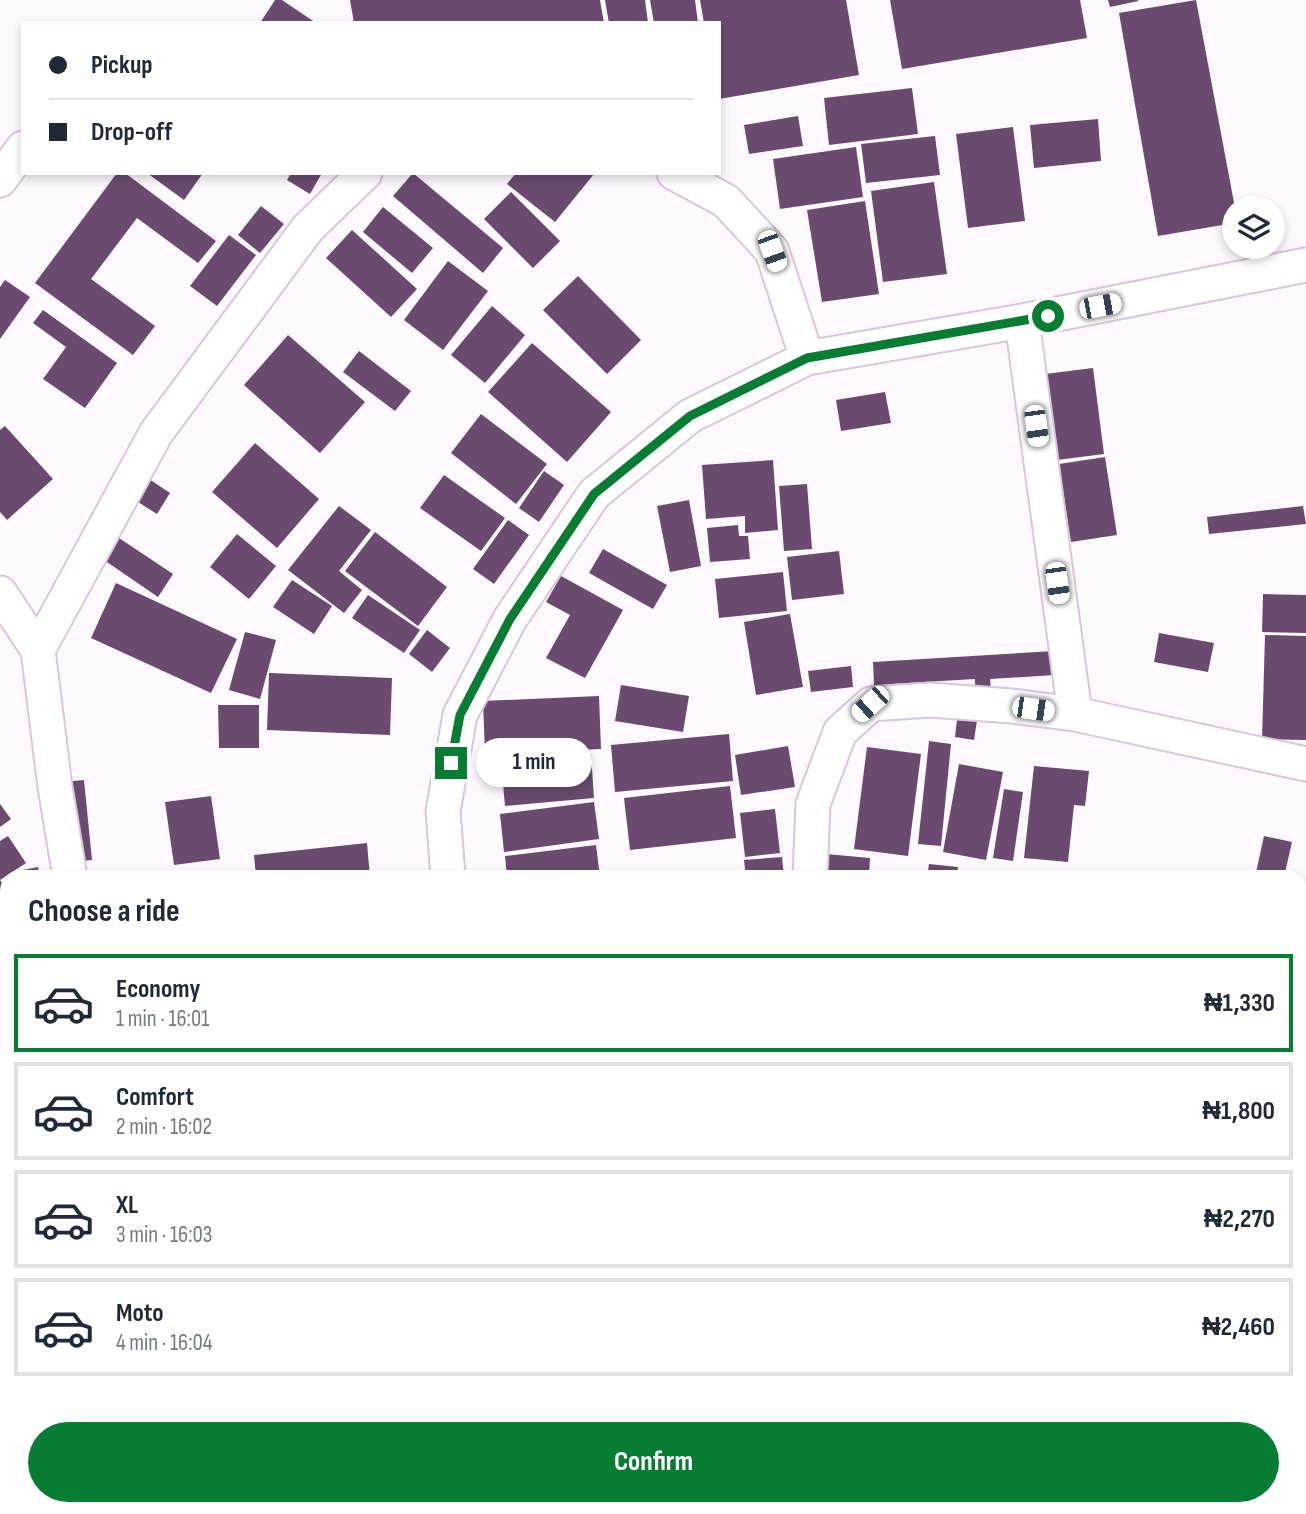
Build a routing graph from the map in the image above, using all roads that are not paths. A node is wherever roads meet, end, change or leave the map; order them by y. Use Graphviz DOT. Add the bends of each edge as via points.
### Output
graph roads {
  1 [pos="21,151"];
  2 [pos="363,175"];
  3 [pos="678,175"];
  4 [pos="0,180"];
  5 [pos="1306,265"];
  6 [pos="1022,321"];
  7 [pos="807,358"];
  8 [pos="0,593"];
  9 [pos="38,650"];
  10 [pos="1075,715"];
  11 [pos="1306,764"];
  12 [pos="69,870"];
  13 [pos="448,870"];
  14 [pos="810,870"];
  1 -- 4 [label="street"];
  2 -- 9 [label="street" via="309,228 156,433"];
  3 -- 7 [label="street" via="726,201 772,251"];
  5 -- 6 [label="street"];
  6 -- 7 [label="street"];
  6 -- 10 [label="street"];
  7 -- 13 [label="street" via="690,416 594,494 510,619 460,715 443,811"];
  8 -- 9 [label="street"];
  9 -- 12 [label="street"];
  10 -- 11 [label="street"];
  10 -- 14 [label="street" via="930,700 870,704 840,732 813,804"];
}
